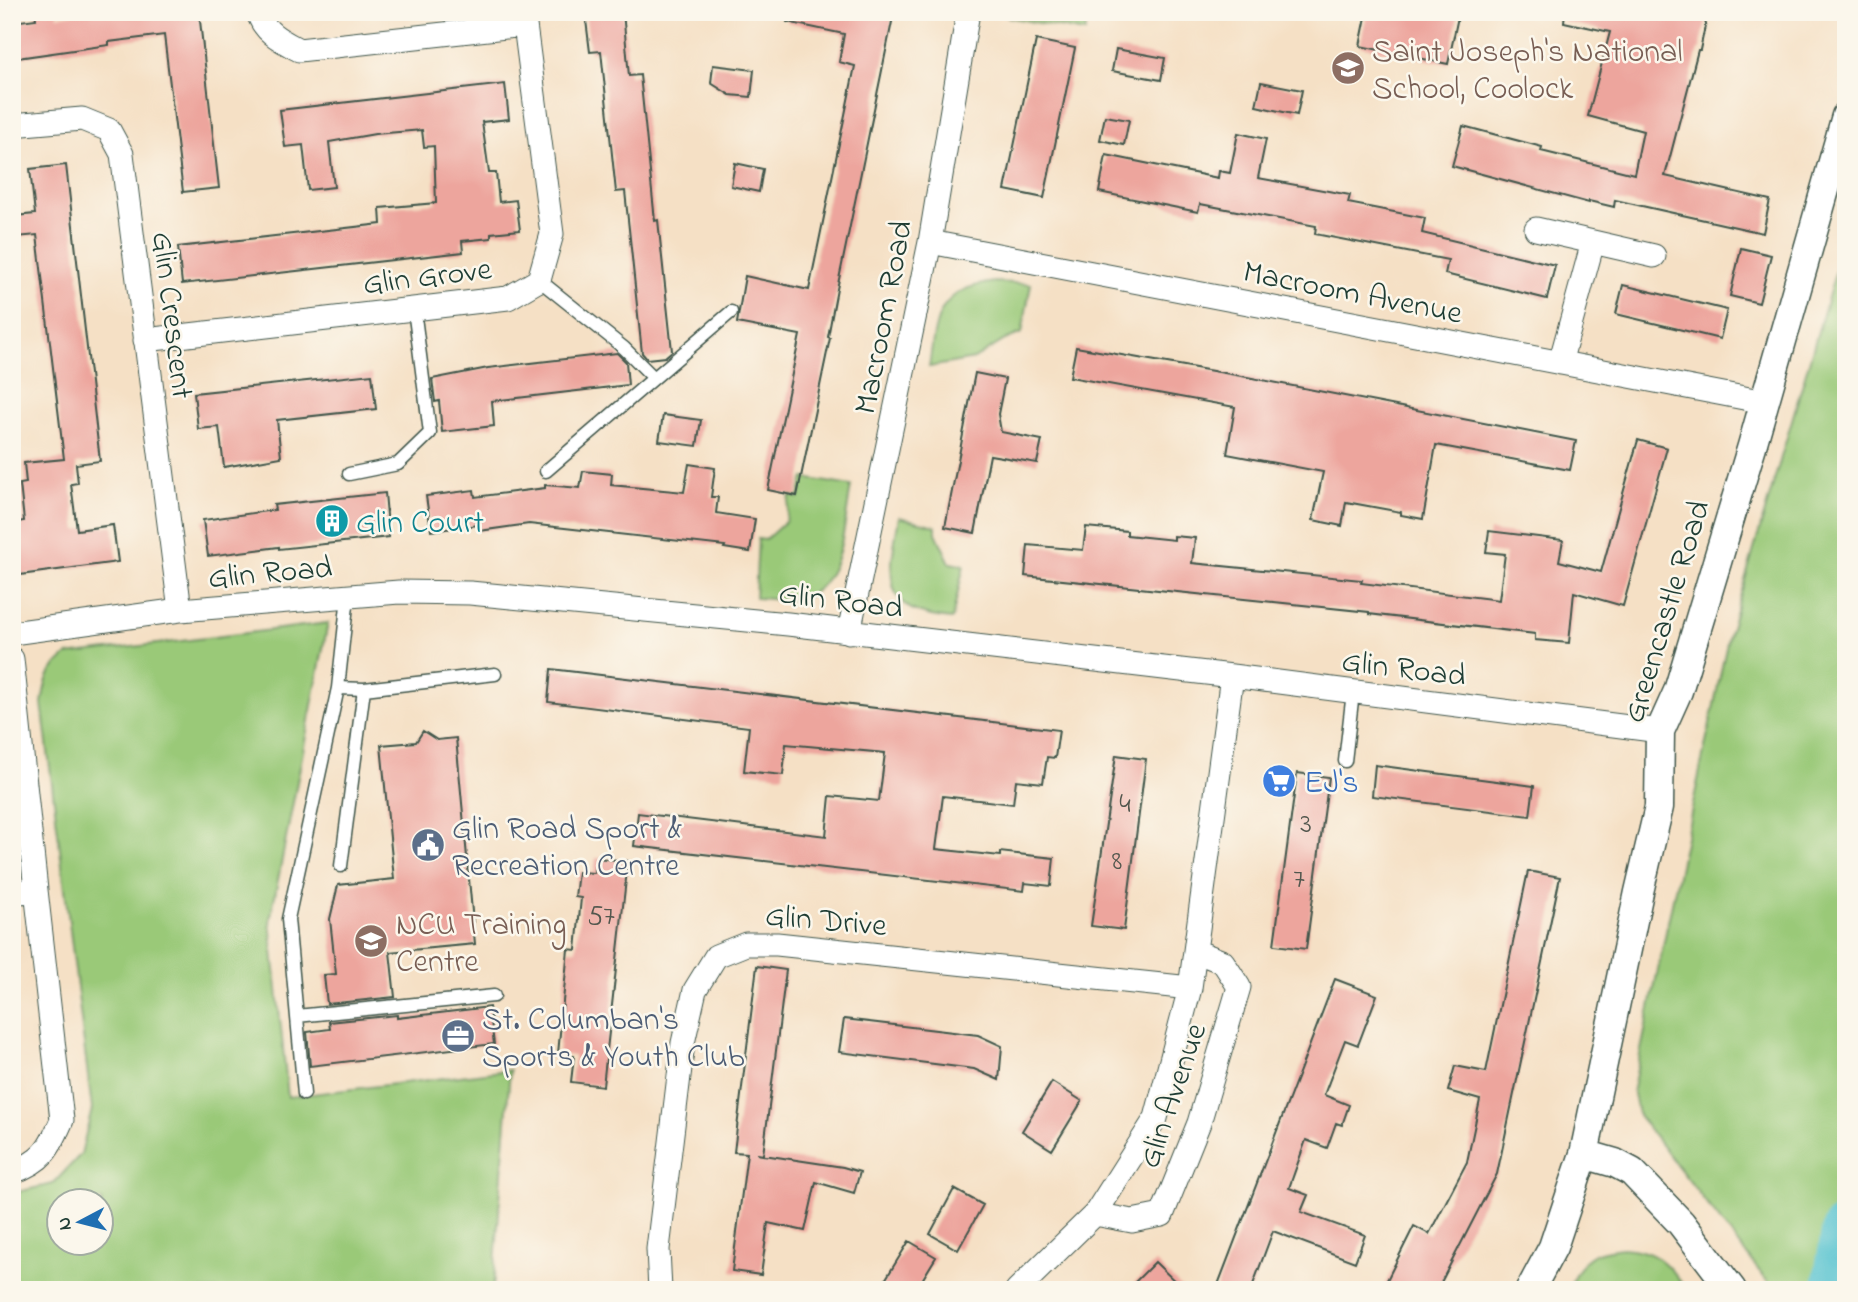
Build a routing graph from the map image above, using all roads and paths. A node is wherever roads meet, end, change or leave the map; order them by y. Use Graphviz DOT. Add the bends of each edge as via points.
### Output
graph roads {
  1 [pos="258,12"];
  2 [pos="968,12"];
  3 [pos="524,19"];
  4 [pos="1846,116"];
  5 [pos="12,125"];
  6 [pos="1536,229"];
  7 [pos="930,242"];
  8 [pos="1593,242"];
  9 [pos="1654,256"];
  10 [pos="539,280"];
  11 [pos="414,309"];
  12 [pos="731,312"];
  13 [pos="145,340"];
  14 [pos="1560,363"];
  15 [pos="654,377"];
  16 [pos="1765,402"];
  17 [pos="546,471"];
  18 [pos="349,474"];
  19 [pos="348,596"];
  20 [pos="180,610"];
  21 [pos="849,632"];
  22 [pos="12,633"];
  23 [pos="12,659"];
  24 [pos="495,674"];
  25 [pos="1232,676"];
  26 [pos="338,688"];
  27 [pos="364,689"];
  28 [pos="1353,692"];
  29 [pos="1660,731"];
  30 [pos="1345,761"];
  31 [pos="341,866"];
  32 [pos="36,890"];
  33 [pos="12,893"];
  34 [pos="1195,951"];
  35 [pos="1190,988"];
  36 [pos="494,996"];
  37 [pos="297,1016"];
  38 [pos="304,1094"];
  39 [pos="1584,1153"];
  40 [pos="12,1172"];
  41 [pos="1095,1214"];
  42 [pos="660,1290"];
  43 [pos="1017,1290"];
  44 [pos="1530,1290"];
  45 [pos="1732,1290"];
  1 -- 3 [label="street, Glin Grove" via="274,37 299,50"];
  2 -- 7 [label="street, Macroom Road"];
  3 -- 10 [label="street, Glin Grove" via="552,234"];
  4 -- 16 [label="street, Greencastle Road"];
  5 -- 13 [label="street, Glin Crescent" via="82,119 110,130 122,155"];
  6 -- 8 [label="street"];
  7 -- 14 [label="street, Macroom Avenue"];
  7 -- 21 [label="street, Macroom Road"];
  8 -- 9 [label="street"];
  8 -- 14 [label="street"];
  10 -- 11 [label="street, Glin Grove" via="509,298"];
  10 -- 15 [label="lane"];
  11 -- 13 [label="street, Glin Grove"];
  11 -- 18 [label="lane" via="430,433 398,464"];
  12 -- 15 [label="lane"];
  13 -- 20 [label="street, Glin Crescent"];
  14 -- 16 [label="street, Macroom Avenue"];
  15 -- 17 [label="lane"];
  16 -- 29 [label="street, Greencastle Road" via="1678,691"];
  19 -- 20 [label="street, Glin Road"];
  19 -- 21 [label="street, Glin Road" via="470,593"];
  19 -- 26 [label="lane"];
  20 -- 22 [label="street, Glin Road"];
  21 -- 25 [label="street, Glin Road"];
  23 -- 32 [label="street"];
  24 -- 27 [label="lane"];
  25 -- 28 [label="street, Glin Road"];
  25 -- 34 [label="street, Glin Avenue"];
  26 -- 27 [label="lane"];
  26 -- 37 [label="lane" via="288,919"];
  27 -- 31 [label="lane"];
  28 -- 29 [label="street, Glin Road"];
  28 -- 30 [label="lane"];
  29 -- 39 [label="street, Greencastle Road" via="1659,807"];
  32 -- 33 [label="street"];
  32 -- 40 [label="street" via="62,1120 49,1151"];
  34 -- 35 [label="street, Glin Avenue"];
  34 -- 41 [label="street, Glin Avenue" via="1223,962 1239,987 1199,1123 1162,1215 1132,1221"];
  35 -- 41 [label="street, Glin Avenue" via="1156,1118"];
  35 -- 42 [label="street, Glin Drive" via="777,944 746,944 716,956 695,990 683,1043 658,1249"];
  36 -- 37 [label="lane"];
  37 -- 38 [label="lane"];
  39 -- 44 [label="street, Greencastle Road" via="1553,1247"];
  39 -- 45 [label="street" via="1632,1172 1681,1223"];
  41 -- 43 [label="street, Glin Avenue"];
}
